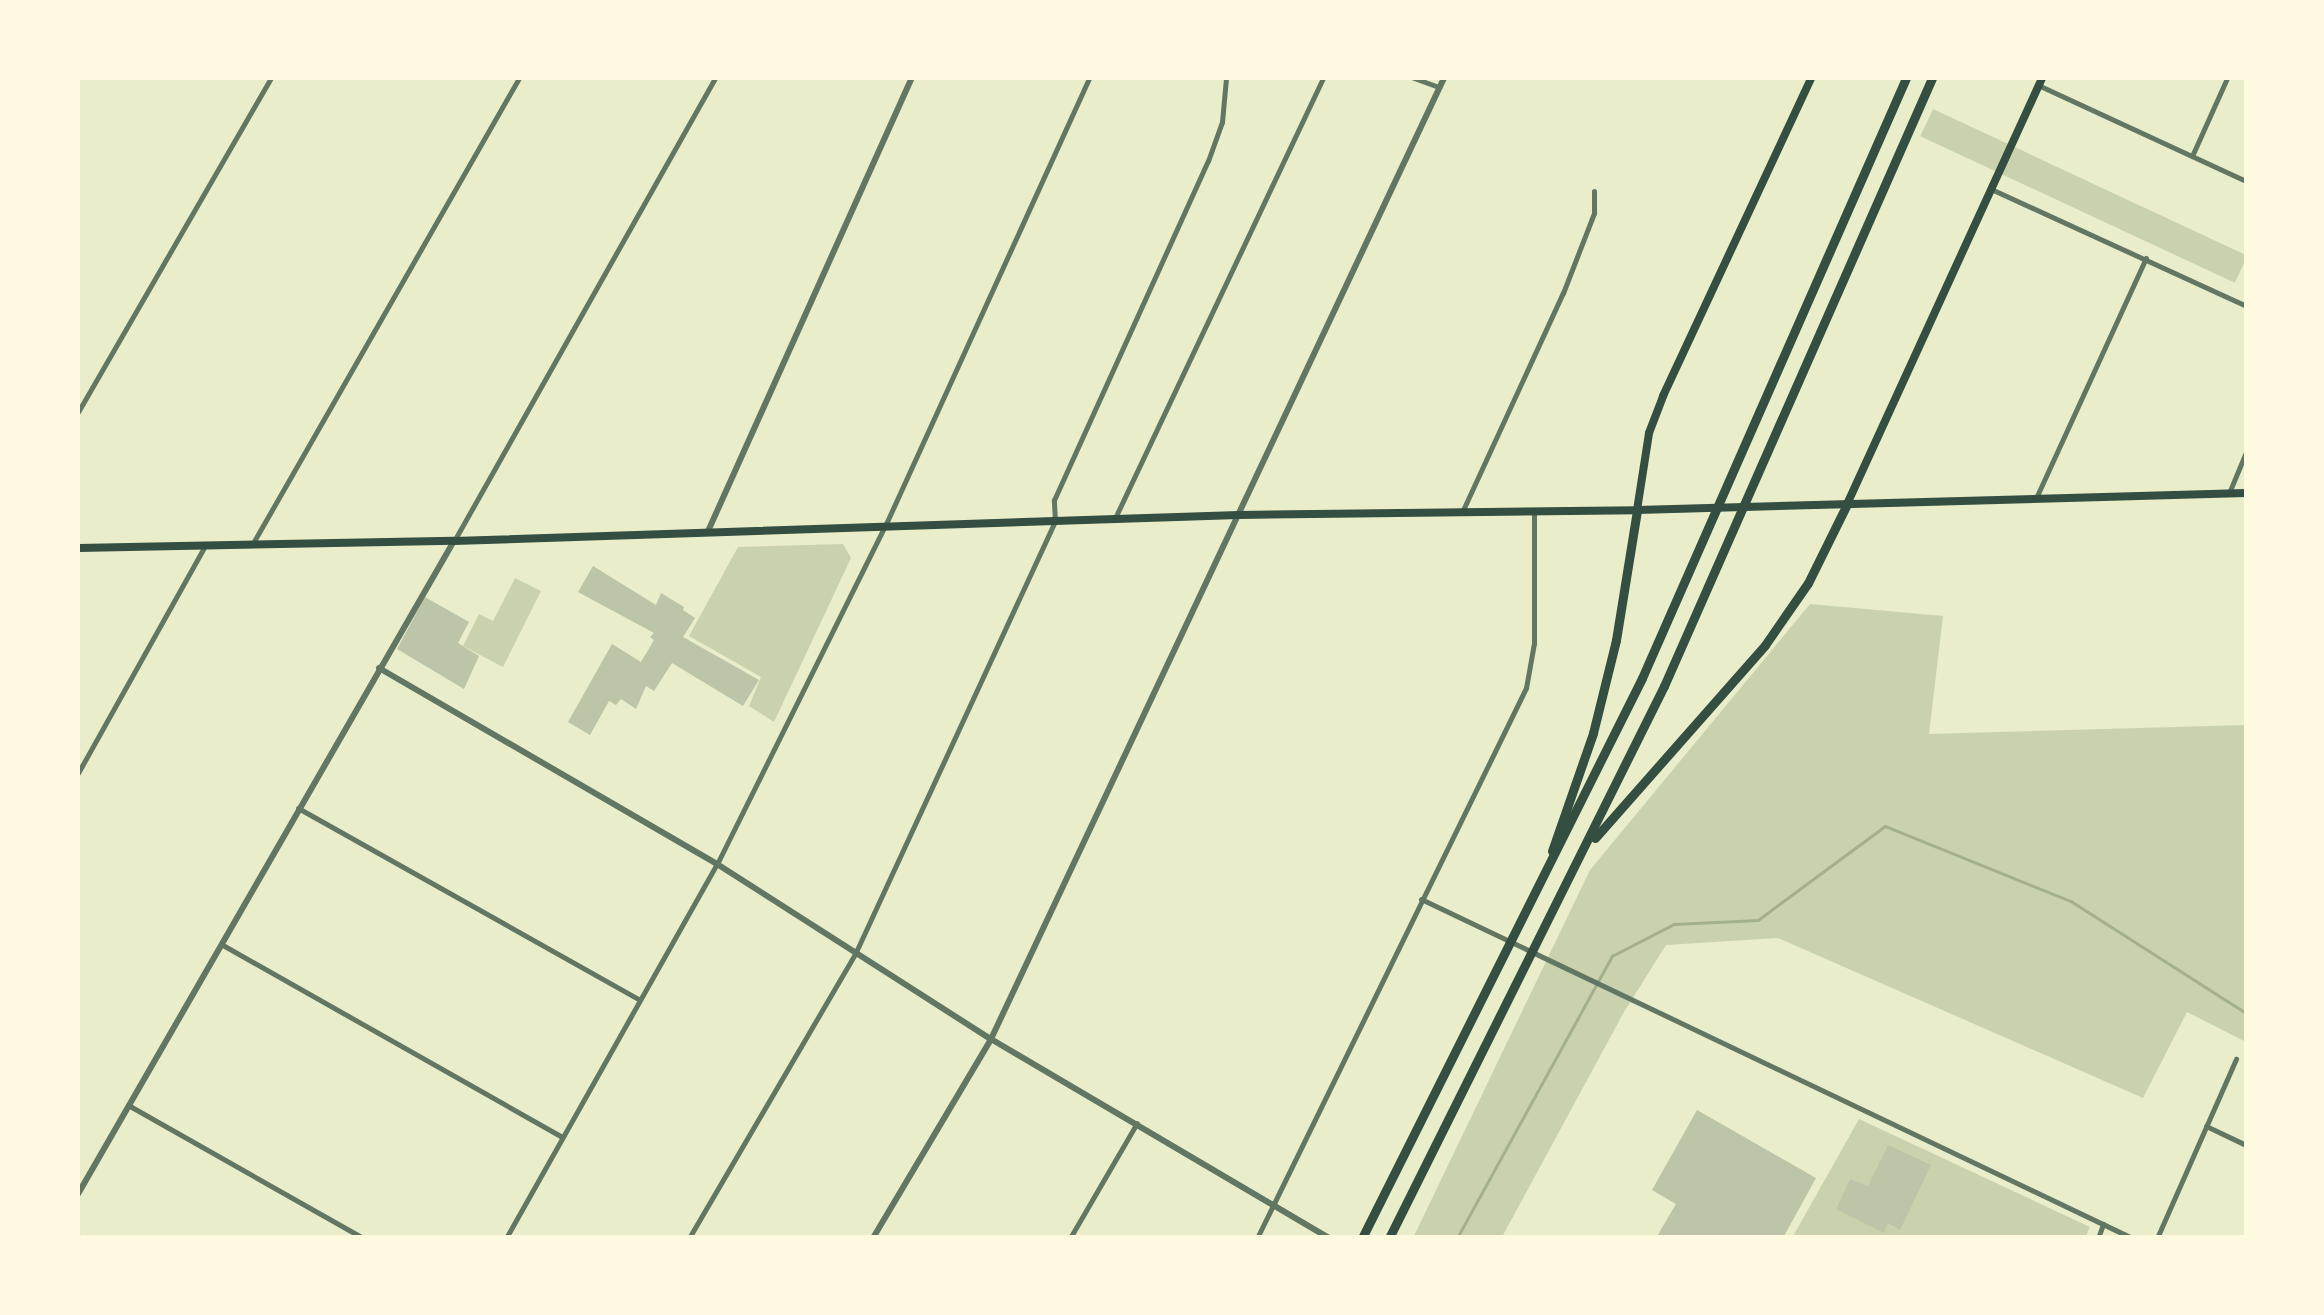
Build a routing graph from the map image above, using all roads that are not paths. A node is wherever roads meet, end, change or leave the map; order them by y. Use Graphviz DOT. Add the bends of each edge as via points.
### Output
graph roads {
  1 [pos="270,78"];
  2 [pos="520,78"];
  3 [pos="715,78"];
  4 [pos="912,78"];
  5 [pos="1089,78"];
  6 [pos="1226,78"];
  7 [pos="1323,78"];
  8 [pos="1414,78"];
  9 [pos="1444,78"];
  10 [pos="1811,78"];
  11 [pos="1906,78"];
  12 [pos="1932,78"];
  13 [pos="2228,78"];
  14 [pos="2040,82"];
  15 [pos="1440,88"];
  16 [pos="2192,156"];
  17 [pos="2246,181"];
  18 [pos="1988,188"];
  19 [pos="1594,191"];
  20 [pos="2146,258"];
  21 [pos="2246,306"];
  22 [pos="78,412"];
  23 [pos="2246,452"];
  24 [pos="2228,493"];
  25 [pos="2246,493"];
  26 [pos="2036,498"];
  27 [pos="1848,502"];
  28 [pos="1463,510"];
  29 [pos="1534,510"];
  30 [pos="1637,510"];
  31 [pos="1239,514"];
  32 [pos="1114,521"];
  33 [pos="1055,522"];
  34 [pos="884,526"];
  35 [pos="709,529"];
  36 [pos="454,541"];
  37 [pos="253,543"];
  38 [pos="205,546"];
  39 [pos="78,548"];
  40 [pos="379,668"];
  41 [pos="78,774"];
  42 [pos="298,808"];
  43 [pos="1587,848"];
  44 [pos="717,864"];
  45 [pos="1536,895"];
  46 [pos="1420,899"];
  47 [pos="221,944"];
  48 [pos="855,954"];
  49 [pos="640,1000"];
  50 [pos="991,1039"];
  51 [pos="2236,1058"];
  52 [pos="128,1105"];
  53 [pos="1138,1122"];
  54 [pos="2206,1126"];
  55 [pos="562,1137"];
  56 [pos="2246,1145"];
  57 [pos="78,1194"];
  58 [pos="1277,1205"];
  59 [pos="2104,1224"];
  60 [pos="1365,1232"];
  61 [pos="362,1238"];
  62 [pos="506,1238"];
  63 [pos="689,1238"];
  64 [pos="873,1238"];
  65 [pos="1070,1238"];
  66 [pos="1258,1238"];
  67 [pos="1330,1238"];
  68 [pos="1389,1238"];
  69 [pos="2098,1238"];
  70 [pos="2132,1238"];
  71 [pos="2157,1238"];
  1 -- 22 [label="street"];
  2 -- 37 [label="street"];
  3 -- 36 [label="street"];
  4 -- 35 [label="street"];
  5 -- 34 [label="street"];
  6 -- 33 [label="street" via="1218,135 1054,500"];
  7 -- 32 [label="street"];
  8 -- 15 [label="street"];
  9 -- 15 [label="street"];
  10 -- 30 [label="main road" via="1663,396 1649,433"];
  11 -- 45 [label="highway" via="1708,532"];
  12 -- 43 [label="highway" via="1762,470"];
  13 -- 16 [label="street"];
  14 -- 16 [label="street"];
  14 -- 18 [label="main road"];
  15 -- 31 [label="street"];
  16 -- 17 [label="street"];
  18 -- 20 [label="street"];
  18 -- 27 [label="main road"];
  19 -- 28 [label="street" via="1594,213 1564,293"];
  20 -- 21 [label="street"];
  20 -- 26 [label="street"];
  23 -- 24 [label="street"];
  24 -- 25 [label="main road"];
  24 -- 26 [label="main road"];
  26 -- 27 [label="main road"];
  27 -- 30 [label="main road"];
  27 -- 43 [label="highway" via="1808,582 1765,645"];
  28 -- 29 [label="main road"];
  28 -- 31 [label="main road"];
  29 -- 30 [label="main road"];
  29 -- 46 [label="street" via="1534,643 1526,688"];
  30 -- 45 [label="highway" via="1593,733"];
  31 -- 32 [label="main road"];
  31 -- 50 [label="street"];
  32 -- 33 [label="main road"];
  33 -- 34 [label="main road"];
  33 -- 48 [label="street"];
  34 -- 35 [label="main road"];
  34 -- 44 [label="street"];
  35 -- 36 [label="main road"];
  36 -- 37 [label="main road"];
  36 -- 40 [label="street"];
  37 -- 38 [label="main road"];
  38 -- 39 [label="main road"];
  38 -- 41 [label="street"];
  40 -- 42 [label="street"];
  40 -- 44 [label="street"];
  42 -- 47 [label="street"];
  42 -- 49 [label="street"];
  43 -- 68 [label="highway"];
  44 -- 48 [label="street"];
  44 -- 49 [label="street"];
  45 -- 60 [label="highway"];
  46 -- 58 [label="street"];
  46 -- 59 [label="street"];
  47 -- 52 [label="street"];
  47 -- 55 [label="street"];
  48 -- 50 [label="street"];
  48 -- 63 [label="street"];
  49 -- 55 [label="street"];
  50 -- 53 [label="street"];
  50 -- 64 [label="street"];
  51 -- 54 [label="street"];
  52 -- 57 [label="street"];
  52 -- 61 [label="street"];
  53 -- 58 [label="street"];
  53 -- 65 [label="street"];
  54 -- 56 [label="street"];
  54 -- 71 [label="street"];
  55 -- 62 [label="street"];
  58 -- 66 [label="street"];
  58 -- 67 [label="street"];
  59 -- 69 [label="street"];
  59 -- 70 [label="street"];
}
